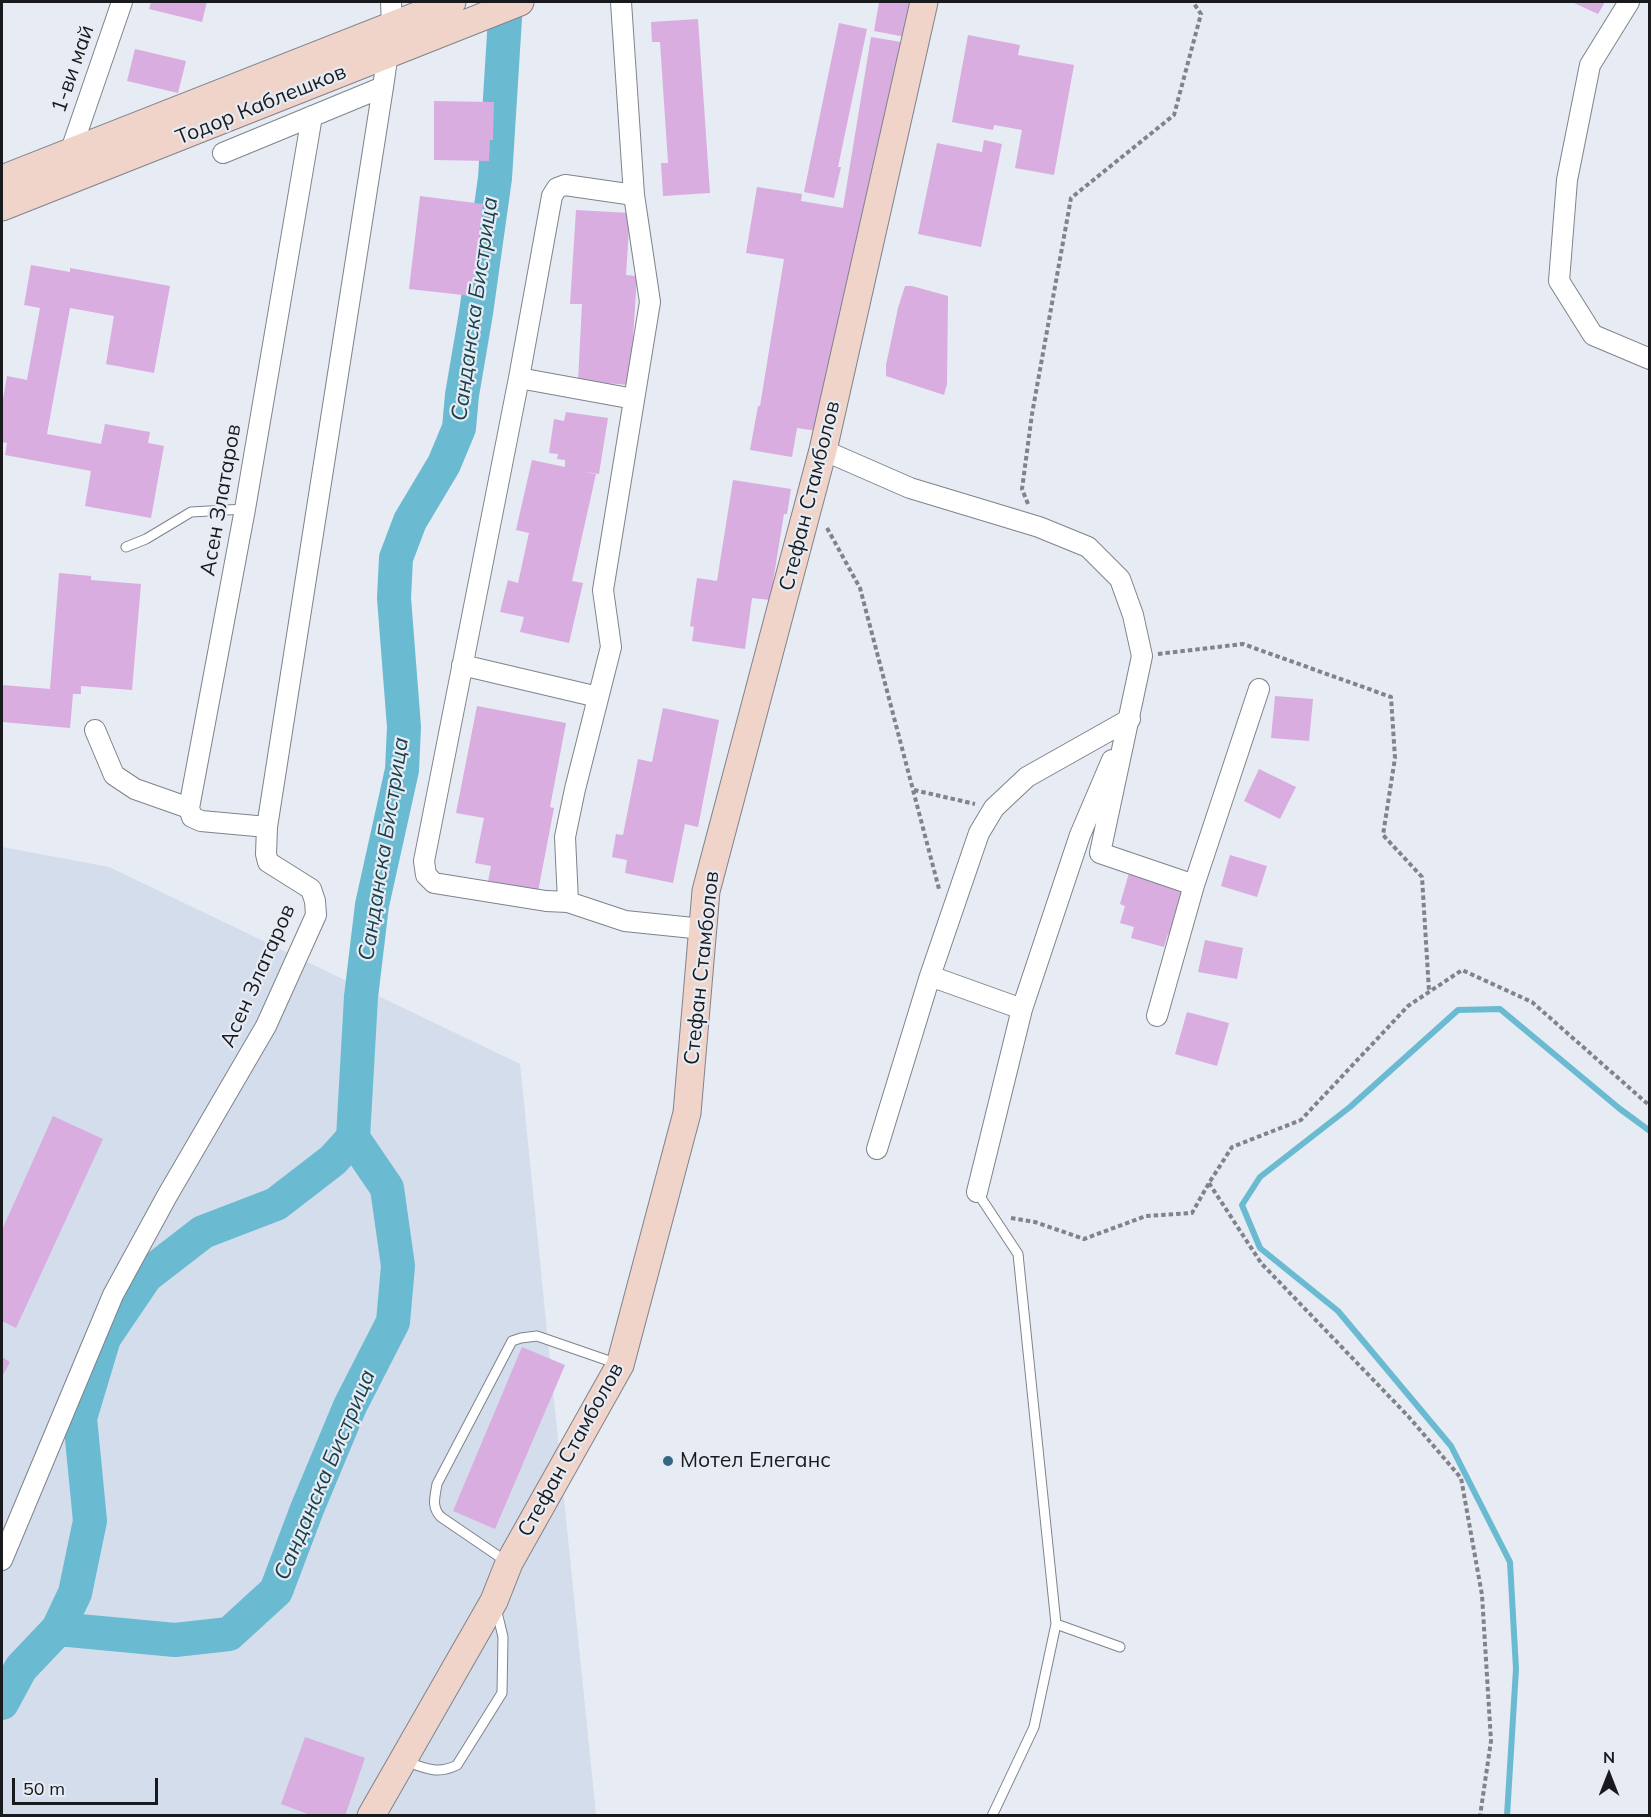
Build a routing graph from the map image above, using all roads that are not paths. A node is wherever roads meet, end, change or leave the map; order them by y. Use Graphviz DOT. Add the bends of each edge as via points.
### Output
graph roads {
  1 [pos="122,2"];
  2 [pos="452,2"];
  3 [pos="520,2"];
  4 [pos="621,2"];
  5 [pos="924,2"];
  6 [pos="1629,2"];
  7 [pos="391,13"];
  8 [pos="388,54"];
  9 [pos="383,87"];
  10 [pos="312,116"];
  11 [pos="222,153"];
  12 [pos="73,165"];
  13 [pos="2,179"];
  14 [pos="634,195"];
  15 [pos="2,207"];
  16 [pos="1650,359"];
  17 [pos="519,378"];
  18 [pos="634,399"];
  19 [pos="823,450"];
  20 [pos="244,509"];
  21 [pos="126,547"];
  22 [pos="462,665"];
  23 [pos="1258,689"];
  24 [pos="598,697"];
  25 [pos="1130,719"];
  26 [pos="94,730"];
  27 [pos="189,807"];
  28 [pos="267,827"];
  29 [pos="1194,885"];
  30 [pos="568,902"];
  31 [pos="703,929"];
  32 [pos="930,976"];
  33 [pos="1022,1009"];
  34 [pos="1157,1017"];
  35 [pos="877,1149"];
  36 [pos="977,1192"];
  37 [pos="620,1365"];
  38 [pos="2,1560"];
  39 [pos="509,1563"];
  40 [pos="494,1601"];
  41 [pos="1056,1624"];
  42 [pos="1120,1647"];
  43 [pos="403,1760"];
  44 [pos="371,1815"];
  45 [pos="992,1815"];
  1 -- 12 [label="street, 1-ви май"];
  2 -- 7 [label="street, Тодор Каблешков"];
  3 -- 8 [label="street, Тодор Каблешков"];
  4 -- 14 [label="street"];
  5 -- 19 [label="street, Стефан Стамболов"];
  6 -- 16 [label="street" via="1590,65 1567,180 1559,281 1593,335"];
  7 -- 8 [label="street, Асен Златаров"];
  7 -- 12 [label="street, Тодор Каблешков"];
  8 -- 9 [label="street, Асен Златаров"];
  8 -- 12 [label="street, Тодор Каблешков"];
  9 -- 10 [label="street"];
  9 -- 28 [label="street, Асен Златаров"];
  10 -- 11 [label="street"];
  10 -- 20 [label="street, Асен Златаров"];
  12 -- 13 [label="street, Тодор Каблешков"];
  12 -- 15 [label="street, Тодор Каблешков"];
  14 -- 17 [label="street" via="565,185 556,188"];
  14 -- 18 [label="street" via="650,302"];
  17 -- 18 [label="street"];
  17 -- 22 [label="street"];
  18 -- 24 [label="street" via="603,590 611,647"];
  19 -- 25 [label="street" via="910,488 1039,527 1088,547 1120,579 1133,615 1142,656"];
  19 -- 31 [label="street, Стефан Стамболов" via="706,891"];
  20 -- 21 [label="lane" via="191,512"];
  20 -- 27 [label="street, Асен Златаров"];
  22 -- 24 [label="street"];
  22 -- 30 [label="street" via="423,861 426,875 434,883"];
  23 -- 29 [label="street"];
  24 -- 30 [label="street" via="565,837"];
  25 -- 29 [label="street" via="1100,853"];
  25 -- 32 [label="street" via="1027,777 994,808 979,833"];
  25 -- 33 [label="street" via="1080,835"];
  26 -- 27 [label="street" via="114,775 135,789"];
  27 -- 28 [label="street" via="192,817 201,821"];
  28 -- 38 [label="street, Асен Златаров" via="268,862 311,889 316,915 266,1026 113,1295"];
  29 -- 34 [label="street"];
  30 -- 31 [label="street" via="625,921"];
  31 -- 37 [label="street, Стефан Стамболов" via="687,1113"];
  32 -- 33 [label="street"];
  32 -- 35 [label="street"];
  33 -- 36 [label="street"];
  36 -- 41 [label="lane" via="1018,1254"];
  37 -- 39 [label="street, Стефан Стамболов"];
  37 -- 39 [label="lane" via="537,1336 512,1341 437,1484 434,1504 441,1516"];
  39 -- 40 [label="street, Стефан Стамболов"];
  40 -- 43 [label="street, Стефан Стамболов"];
  40 -- 43 [label="lane" via="503,1637 502,1693 457,1765 447,1771 432,1771"];
  41 -- 42 [label="lane"];
  41 -- 45 [label="lane" via="1034,1728"];
  43 -- 44 [label="street, Стефан Стамболов"];
}
